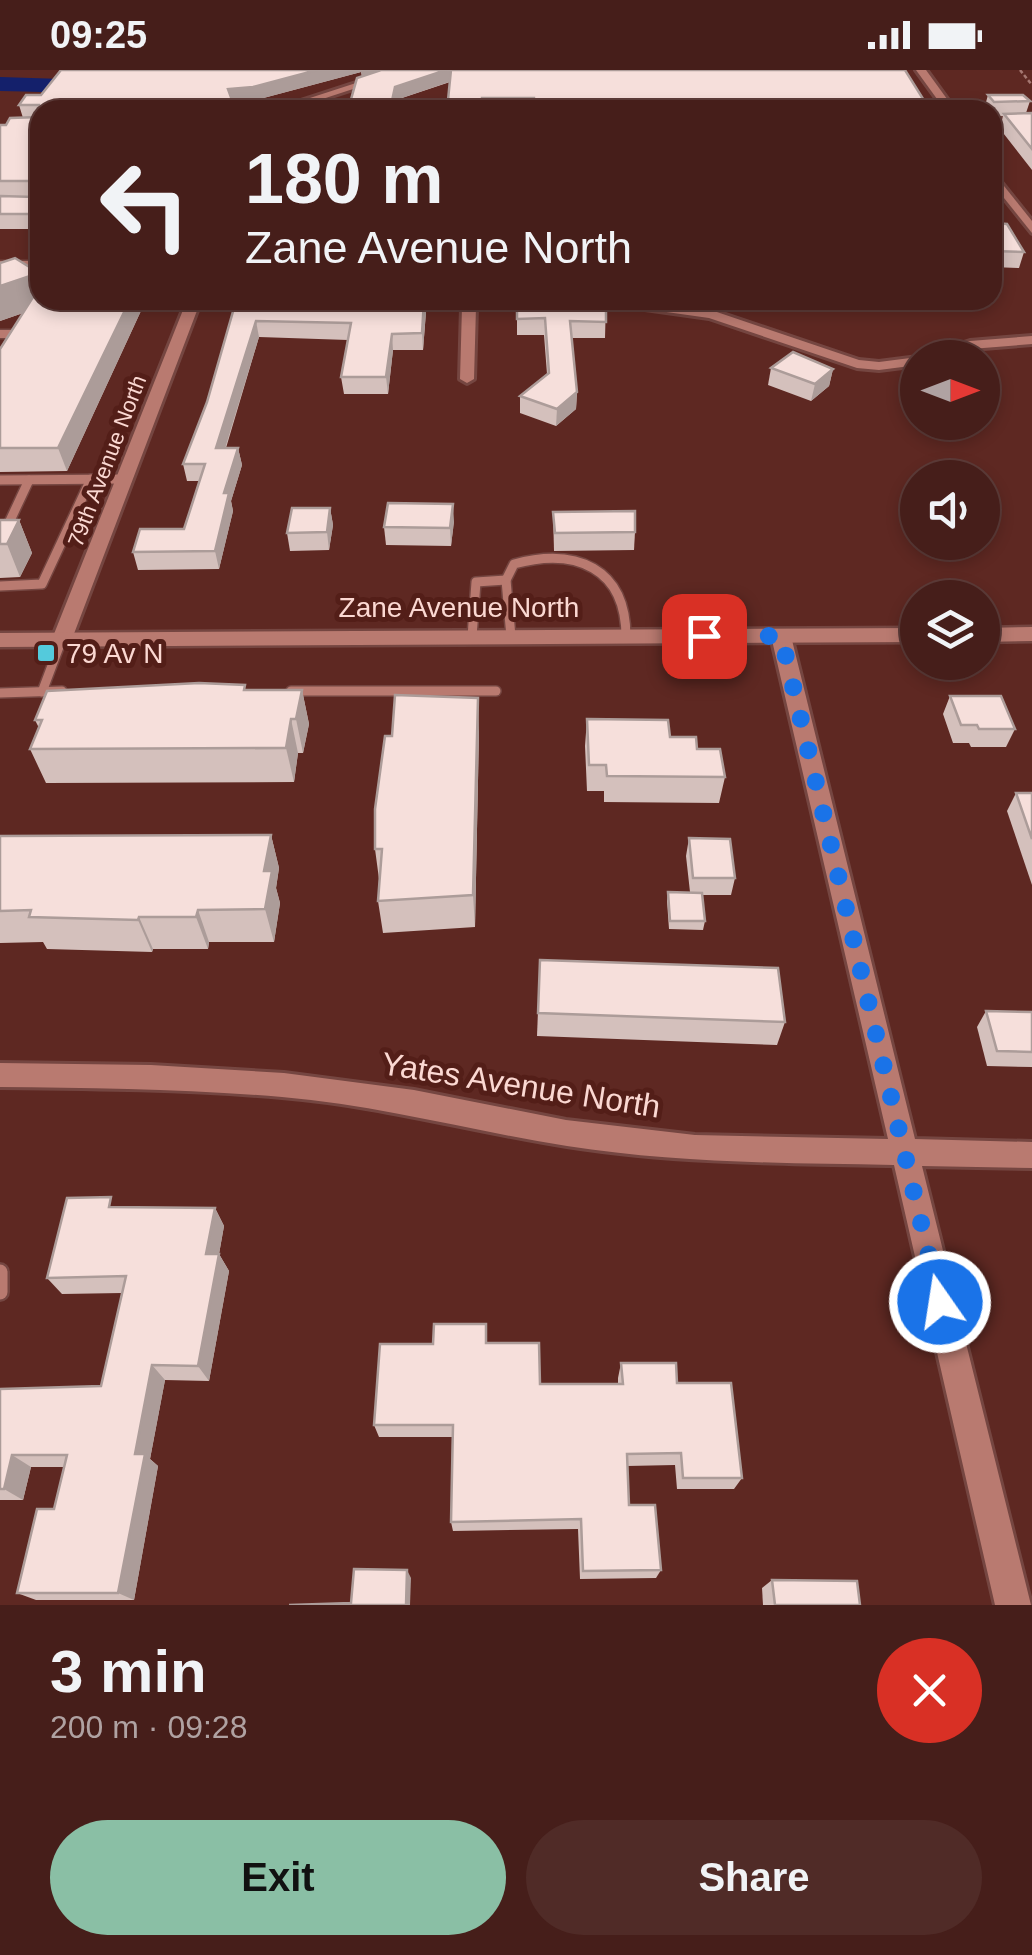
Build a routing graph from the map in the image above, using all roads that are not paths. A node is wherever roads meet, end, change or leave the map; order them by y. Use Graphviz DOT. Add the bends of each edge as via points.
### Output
graph roads {
  1 [pos="406,70"];
  2 [pos="921,70"];
  3 [pos="310,100"];
  4 [pos="943,100"];
  5 [pos="1002,122"];
  6 [pos="1032,122"];
  7 [pos="1002,188"];
  8 [pos="1032,231"];
  9 [pos="1012,232"];
  10 [pos="30,264"];
  11 [pos="0,265"];
  12 [pos="190,310"];
  13 [pos="468,310"];
  14 [pos="688,310"];
  15 [pos="0,334"];
  16 [pos="1032,340"];
  17 [pos="1000,343"];
  18 [pos="0,361"];
  19 [pos="900,364"];
  20 [pos="468,379"];
  21 [pos="124,479"];
  22 [pos="0,480"];
  23 [pos="29,480"];
  24 [pos="91,480"];
  25 [pos="0,509"];
  26 [pos="16,509"];
  27 [pos="0,542"];
  28 [pos="506,580"];
  29 [pos="0,586"];
  30 [pos="1032,634"];
  31 [pos="900,635"];
  32 [pos="1000,635"];
  33 [pos="626,636"];
  34 [pos="781,636"];
  35 [pos="472,637"];
  36 [pos="511,637"];
  37 [pos="62,639"];
  38 [pos="0,640"];
  39 [pos="496,690"];
  40 [pos="282,691"];
  41 [pos="2,692"];
  42 [pos="42,692"];
  43 [pos="75,692"];
  44 [pos="0,705"];
  45 [pos="0,1075"];
  46 [pos="904,1151"];
  47 [pos="1032,1155"];
  48 [pos="0,1272"];
  49 [pos="0,1292"];
  50 [pos="1013,1605"];
  1 -- 3 [label="street"];
  2 -- 4 [label="street"];
  5 -- 6 [label="street"];
  7 -- 8 [label="street"];
  8 -- 9 [label="street"];
  10 -- 11 [label="lane"];
  12 -- 21 [label="street, 79th Avenue North"];
  13 -- 20 [label="street"];
  14 -- 19 [label="street" via="747,323 857,364"];
  15 -- 18 [label="lane" via="14,334"];
  16 -- 17 [label="street"];
  21 -- 24 [label="lane"];
  21 -- 37 [label="street, 79th Avenue North"];
  22 -- 23 [label="lane"];
  23 -- 24 [label="lane"];
  23 -- 26 [label="lane"];
  24 -- 29 [label="lane" via="42,584"];
  25 -- 26 [label="lane"];
  26 -- 27 [label="lane"];
  28 -- 33 [label="lane" via="514,564 531,558 592,568 620,593"];
  28 -- 35 [label="lane" via="476,582"];
  28 -- 36 [label="lane"];
  30 -- 32 [label="main road"];
  31 -- 34 [label="main road, Zane Avenue North"];
  33 -- 34 [label="main road, Zane Avenue North"];
  33 -- 36 [label="main road, Zane Avenue North"];
  34 -- 46 [label="street"];
  35 -- 36 [label="main road, Zane Avenue North"];
  35 -- 37 [label="main road, Zane Avenue North"];
  37 -- 38 [label="main road, Zane Avenue North"];
  37 -- 42 [label="lane"];
  39 -- 40 [label="lane"];
  41 -- 42 [label="lane"];
  41 -- 44 [label="lane"];
  42 -- 43 [label="lane"];
  45 -- 46 [label="street, Yates Avenue North" via="284,1085 695,1148"];
  46 -- 47 [label="street, Yates Avenue North"];
  46 -- 50 [label="street"];
  48 -- 49 [label="lane"];
}
